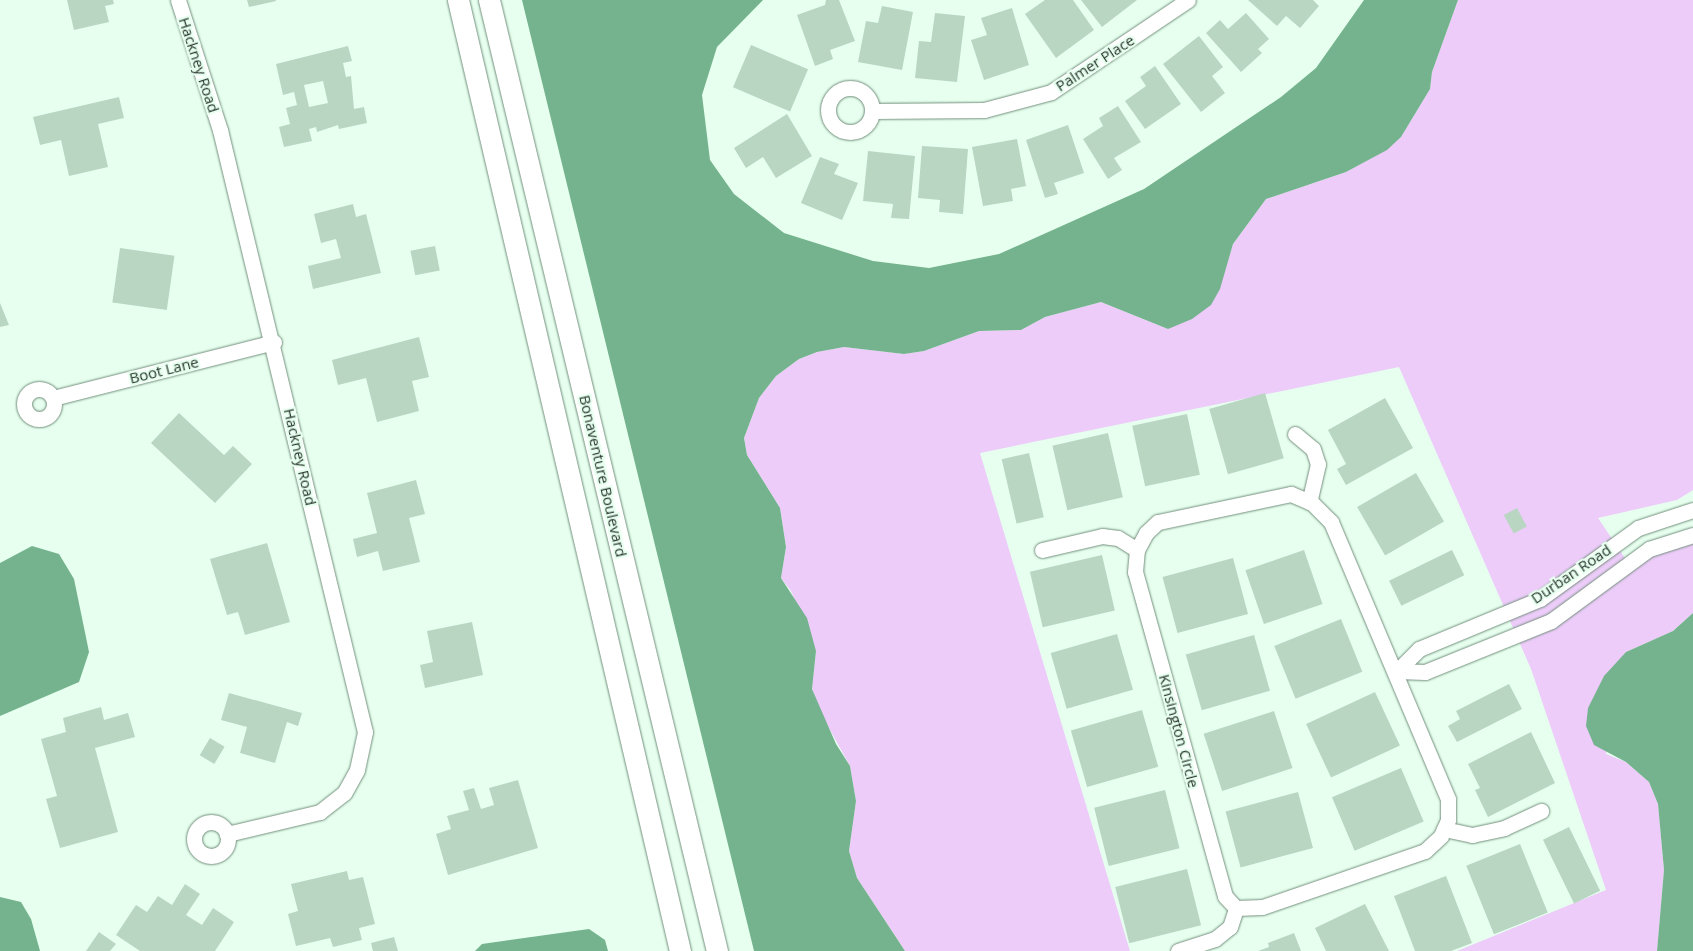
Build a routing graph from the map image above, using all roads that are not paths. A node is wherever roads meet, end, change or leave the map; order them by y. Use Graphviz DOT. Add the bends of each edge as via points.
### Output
graph roads {
  1 [pos="178,0"];
  2 [pos="458,0"];
  3 [pos="489,0"];
  4 [pos="1188,0"];
  5 [pos="873,111"];
  6 [pos="274,342"];
  7 [pos="53,398"];
  8 [pos="1295,434"];
  9 [pos="1309,502"];
  10 [pos="1693,510"];
  11 [pos="1693,535"];
  12 [pos="1042,550"];
  13 [pos="1136,550"];
  14 [pos="1447,637"];
  15 [pos="1456,660"];
  16 [pos="1397,671"];
  17 [pos="1541,811"];
  18 [pos="1444,829"];
  19 [pos="228,834"];
  20 [pos="1236,908"];
  21 [pos="680,951"];
  22 [pos="717,951"];
  23 [pos="1178,951"];
  1 -- 6 [label="street, Hackney Road" via="220,130"];
  2 -- 21 [label="main road"];
  3 -- 22 [label="main road, Bonaventure Boulevard"];
  4 -- 5 [label="street, Palmer Place" via="1052,92 984,110"];
  6 -- 7 [label="street, Boot Lane"];
  6 -- 19 [label="street, Hackney Road" via="365,732 357,770 344,793 320,812"];
  8 -- 9 [label="street" via="1313,449 1318,464"];
  9 -- 13 [label="street" via="1291,494 1158,522 1146,533"];
  9 -- 16 [label="street" via="1331,522"];
  10 -- 14 [label="street, Durban Road" via="1638,528 1540,599"];
  11 -- 15 [label="street, Durban Road" via="1648,549 1551,621"];
  12 -- 13 [label="street" via="1102,536 1118,538"];
  13 -- 20 [label="street, Kinsington Circle" via="1135,572 1224,896"];
  14 -- 15 [label="street"];
  14 -- 16 [label="street, Durban Road" via="1419,649"];
  15 -- 16 [label="street, Durban Road" via="1425,672"];
  16 -- 18 [label="street" via="1448,799 1448,820"];
  17 -- 18 [label="street" via="1504,828 1472,835"];
  18 -- 20 [label="street" via="1425,851 1262,907"];
  20 -- 23 [label="street" via="1230,927 1216,939"];
}
